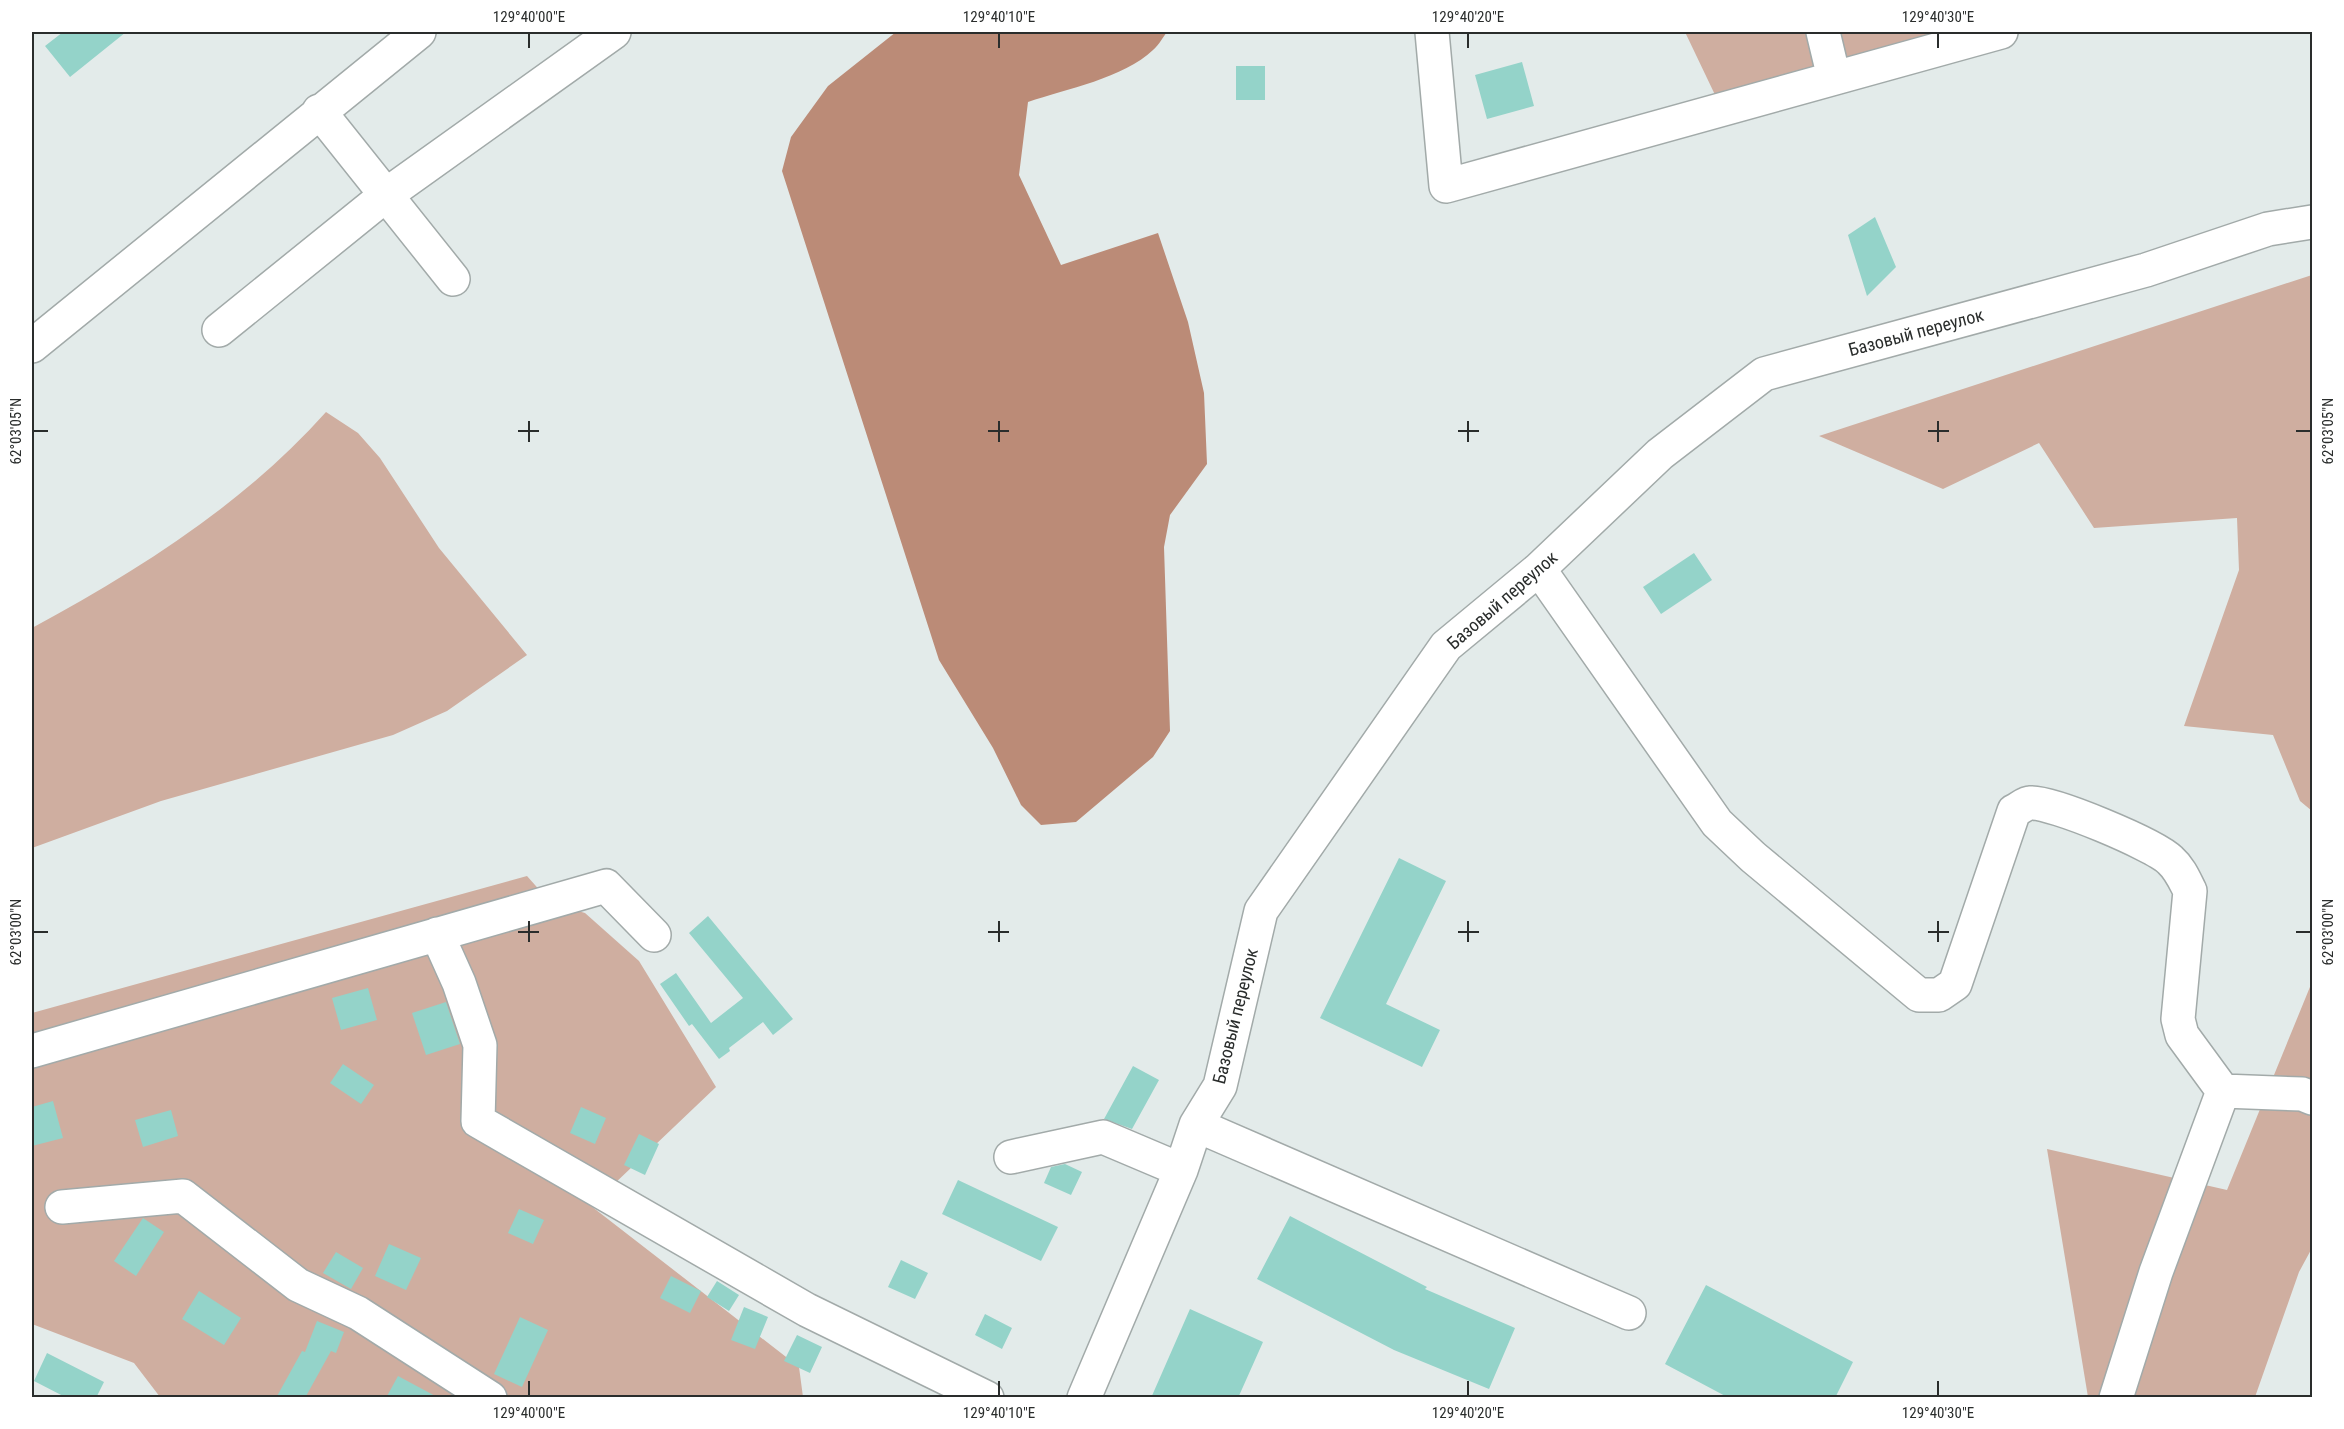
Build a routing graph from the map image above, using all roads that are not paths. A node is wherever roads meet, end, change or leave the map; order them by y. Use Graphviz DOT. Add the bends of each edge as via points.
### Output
graph roads {
  1 [pos="418,32"];
  2 [pos="614,32"];
  3 [pos="1432,32"];
  4 [pos="1823,32"];
  5 [pos="2001,32"];
  6 [pos="1834,78"];
  7 [pos="319,111"];
  8 [pos="386,195"];
  9 [pos="2313,222"];
  10 [pos="453,279"];
  11 [pos="219,330"];
  12 [pos="32,346"];
  13 [pos="1539,569"];
  14 [pos="437,934"];
  15 [pos="654,935"];
  16 [pos="32,1051"];
  17 [pos="2223,1091"];
  18 [pos="2313,1098"];
  19 [pos="1196,1125"];
  20 [pos="1011,1157"];
  21 [pos="1181,1170"];
  22 [pos="62,1207"];
  23 [pos="1629,1313"];
  24 [pos="490,1398"];
  25 [pos="987,1398"];
  26 [pos="1084,1398"];
  27 [pos="2116,1398"];
  1 -- 7 [label="street"];
  2 -- 8 [label="street"];
  3 -- 6 [label="street" via="1446,186"];
  4 -- 6 [label="street"];
  5 -- 6 [label="street"];
  7 -- 8 [label="street"];
  7 -- 12 [label="street"];
  8 -- 10 [label="street"];
  8 -- 11 [label="street"];
  9 -- 13 [label="street, Базовый переулок" via="2268,229 2146,270 1764,374 1660,454"];
  13 -- 17 [label="street" via="1717,823 1919,995 1939,995 1955,984 2014,812 2029,803 2047,806 2151,845 2182,872 2190,891 2178,1019 2182,1035"];
  13 -- 19 [label="street, Базовый переулок" via="1446,646 1261,910 1220,1086"];
  14 -- 15 [label="street" via="606,886"];
  14 -- 16 [label="street"];
  14 -- 25 [label="street" via="480,1045 477,1121 807,1310"];
  17 -- 18 [label="street" via="2302,1094"];
  17 -- 27 [label="street" via="2156,1272"];
  19 -- 21 [label="street, Базовый переулок"];
  19 -- 23 [label="street"];
  20 -- 21 [label="street" via="1103,1137"];
  21 -- 26 [label="street, Базовый переулок"];
  22 -- 24 [label="street" via="183,1196 298,1285 358,1313"];
}
